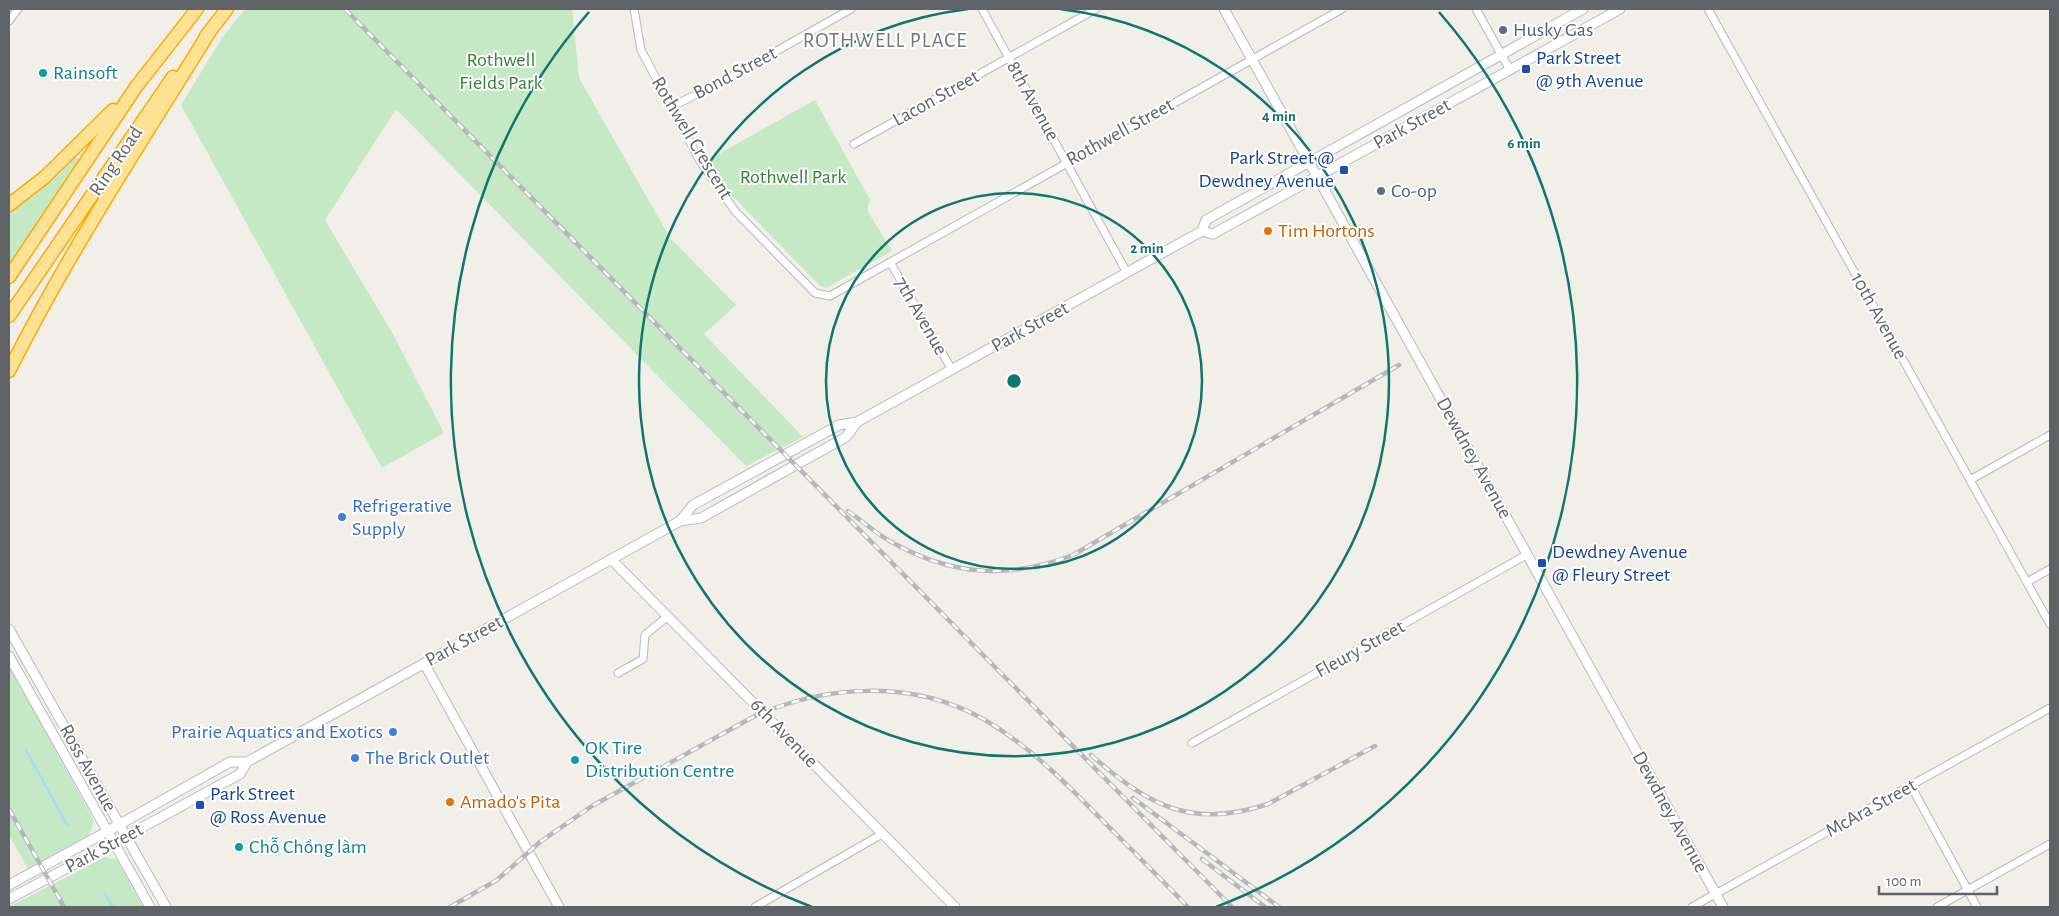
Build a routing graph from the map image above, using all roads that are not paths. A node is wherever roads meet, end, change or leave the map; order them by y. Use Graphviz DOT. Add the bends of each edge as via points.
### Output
graph roads {
  1 [pos="18,9"];
  2 [pos="197,9"];
  3 [pos="227,9"];
  4 [pos="634,9"];
  5 [pos="851,9"];
  6 [pos="982,9"];
  7 [pos="1096,9"];
  8 [pos="1224,9"];
  9 [pos="1342,9"];
  10 [pos="1476,9"];
  11 [pos="1583,9"];
  12 [pos="1620,9"];
  13 [pos="1708,9"];
  14 [pos="9,21"];
  15 [pos="210,31"];
  16 [pos="1501,55"];
  17 [pos="1008,58"];
  18 [pos="1252,59"];
  19 [pos="1510,70"];
  20 [pos="136,87"];
  21 [pos="672,107"];
  22 [pos="854,144"];
  23 [pos="1309,161"];
  24 [pos="1066,162"];
  25 [pos="1318,176"];
  26 [pos="9,205"];
  27 [pos="1202,232"];
  28 [pos="899,257"];
  29 [pos="890,262"];
  30 [pos="1127,273"];
  31 [pos="9,277"];
  32 [pos="9,316"];
  33 [pos="9,370"];
  34 [pos="952,370"];
  35 [pos="857,422"];
  36 [pos="2050,435"];
  37 [pos="1970,480"];
  38 [pos="680,520"];
  39 [pos="1528,554"];
  40 [pos="611,559"];
  41 [pos="2050,569"];
  42 [pos="2027,582"];
  43 [pos="668,616"];
  44 [pos="2050,624"];
  45 [pos="9,629"];
  46 [pos="9,656"];
  47 [pos="424,663"];
  48 [pos="618,673"];
  49 [pos="2050,708"];
  50 [pos="1192,743"];
  51 [pos="247,762"];
  52 [pos="1911,786"];
  53 [pos="119,824"];
  54 [pos="108,831"];
  55 [pos="882,834"];
  56 [pos="126,837"];
  57 [pos="114,843"];
  58 [pos="2050,844"];
  59 [pos="9,885"];
  60 [pos="1968,890"];
  61 [pos="1716,894"];
  62 [pos="9,899"];
  63 [pos="150,907"];
  64 [pos="166,907"];
  65 [pos="559,907"];
  66 [pos="755,907"];
  67 [pos="955,907"];
  68 [pos="1692,907"];
  69 [pos="1723,907"];
  70 [pos="1937,907"];
  71 [pos="1977,907"];
  1 -- 14 [label="street"];
  2 -- 20 [label="highway, Ring Road"];
  3 -- 15 [label="highway, Ring Road"];
  4 -- 21 [label="street, Rothwell Crescent" via="640,50"];
  5 -- 21 [label="street, Bond Street"];
  6 -- 17 [label="street, 8th Avenue"];
  7 -- 17 [label="street, Lacon Street"];
  8 -- 18 [label="main road, Dewdney Avenue"];
  9 -- 18 [label="street, Rothwell Street"];
  10 -- 16 [label="street"];
  11 -- 16 [label="main road, Park Street"];
  12 -- 19 [label="main road, Park Street"];
  13 -- 37 [label="street, 10th Avenue"];
  15 -- 32 [label="highway, Ring Road" via="164,90"];
  15 -- 33 [label="highway" via="85,232"];
  16 -- 19 [label="street"];
  16 -- 23 [label="main road, Park Street"];
  17 -- 22 [label="street, Lacon Street"];
  17 -- 24 [label="street, 8th Avenue"];
  18 -- 23 [label="main road, Dewdney Avenue"];
  18 -- 24 [label="street, Rothwell Street"];
  19 -- 25 [label="main road, Park Street"];
  20 -- 26 [label="highway" via="70,154"];
  20 -- 31 [label="highway, Ring Road"];
  21 -- 29 [label="street, Rothwell Crescent" via="700,160 735,211 815,294 830,296"];
  23 -- 25 [label="main road, Dewdney Avenue"];
  23 -- 27 [label="main road, Park Street" via="1206,220"];
  24 -- 28 [label="street, Rothwell Street"];
  24 -- 30 [label="street, 8th Avenue"];
  25 -- 27 [label="main road, Park Street" via="1213,234"];
  25 -- 39 [label="main road, Dewdney Avenue"];
  27 -- 30 [label="main road, Park Street"];
  28 -- 29 [label="street, Rothwell Crescent"];
  29 -- 34 [label="street, 7th Avenue"];
  30 -- 34 [label="main road, Park Street"];
  34 -- 35 [label="main road, Park Street"];
  35 -- 38 [label="main road, Park Street" via="839,425 694,505"];
  35 -- 38 [label="main road, Park Street" via="846,437 701,518"];
  36 -- 37 [label="street"];
  37 -- 42 [label="street, 10th Avenue"];
  38 -- 40 [label="main road, Park Street"];
  39 -- 50 [label="street, Fleury Street"];
  39 -- 61 [label="main road, Dewdney Avenue"];
  40 -- 43 [label="main road, 6th Avenue"];
  40 -- 47 [label="main road, Park Street"];
  41 -- 42 [label="street"];
  42 -- 44 [label="street, 10th Avenue"];
  43 -- 48 [label="street" via="645,635 643,659"];
  43 -- 55 [label="main road, 6th Avenue"];
  45 -- 53 [label="main road, Ross Avenue"];
  46 -- 54 [label="main road, Ross Avenue"];
  47 -- 51 [label="main road, Park Street"];
  47 -- 65 [label="main road"];
  49 -- 52 [label="street, McAra Street"];
  51 -- 53 [label="main road, Park Street" via="230,762"];
  51 -- 56 [label="main road, Park Street" via="240,774"];
  52 -- 60 [label="street"];
  52 -- 61 [label="street, McAra Street"];
  53 -- 54 [label="main road, Park Street"];
  53 -- 56 [label="main road, Ross Avenue"];
  54 -- 57 [label="main road, Ross Avenue"];
  54 -- 59 [label="main road, Park Street"];
  55 -- 66 [label="street"];
  55 -- 67 [label="main road, 6th Avenue"];
  56 -- 57 [label="main road, Park Street"];
  56 -- 64 [label="main road, Ross Avenue"];
  57 -- 62 [label="main road, Park Street"];
  57 -- 63 [label="main road, Ross Avenue"];
  58 -- 60 [label="street"];
  60 -- 70 [label="street"];
  60 -- 71 [label="street"];
  61 -- 68 [label="street, McAra Street"];
  61 -- 69 [label="main road, Dewdney Avenue"];
}
